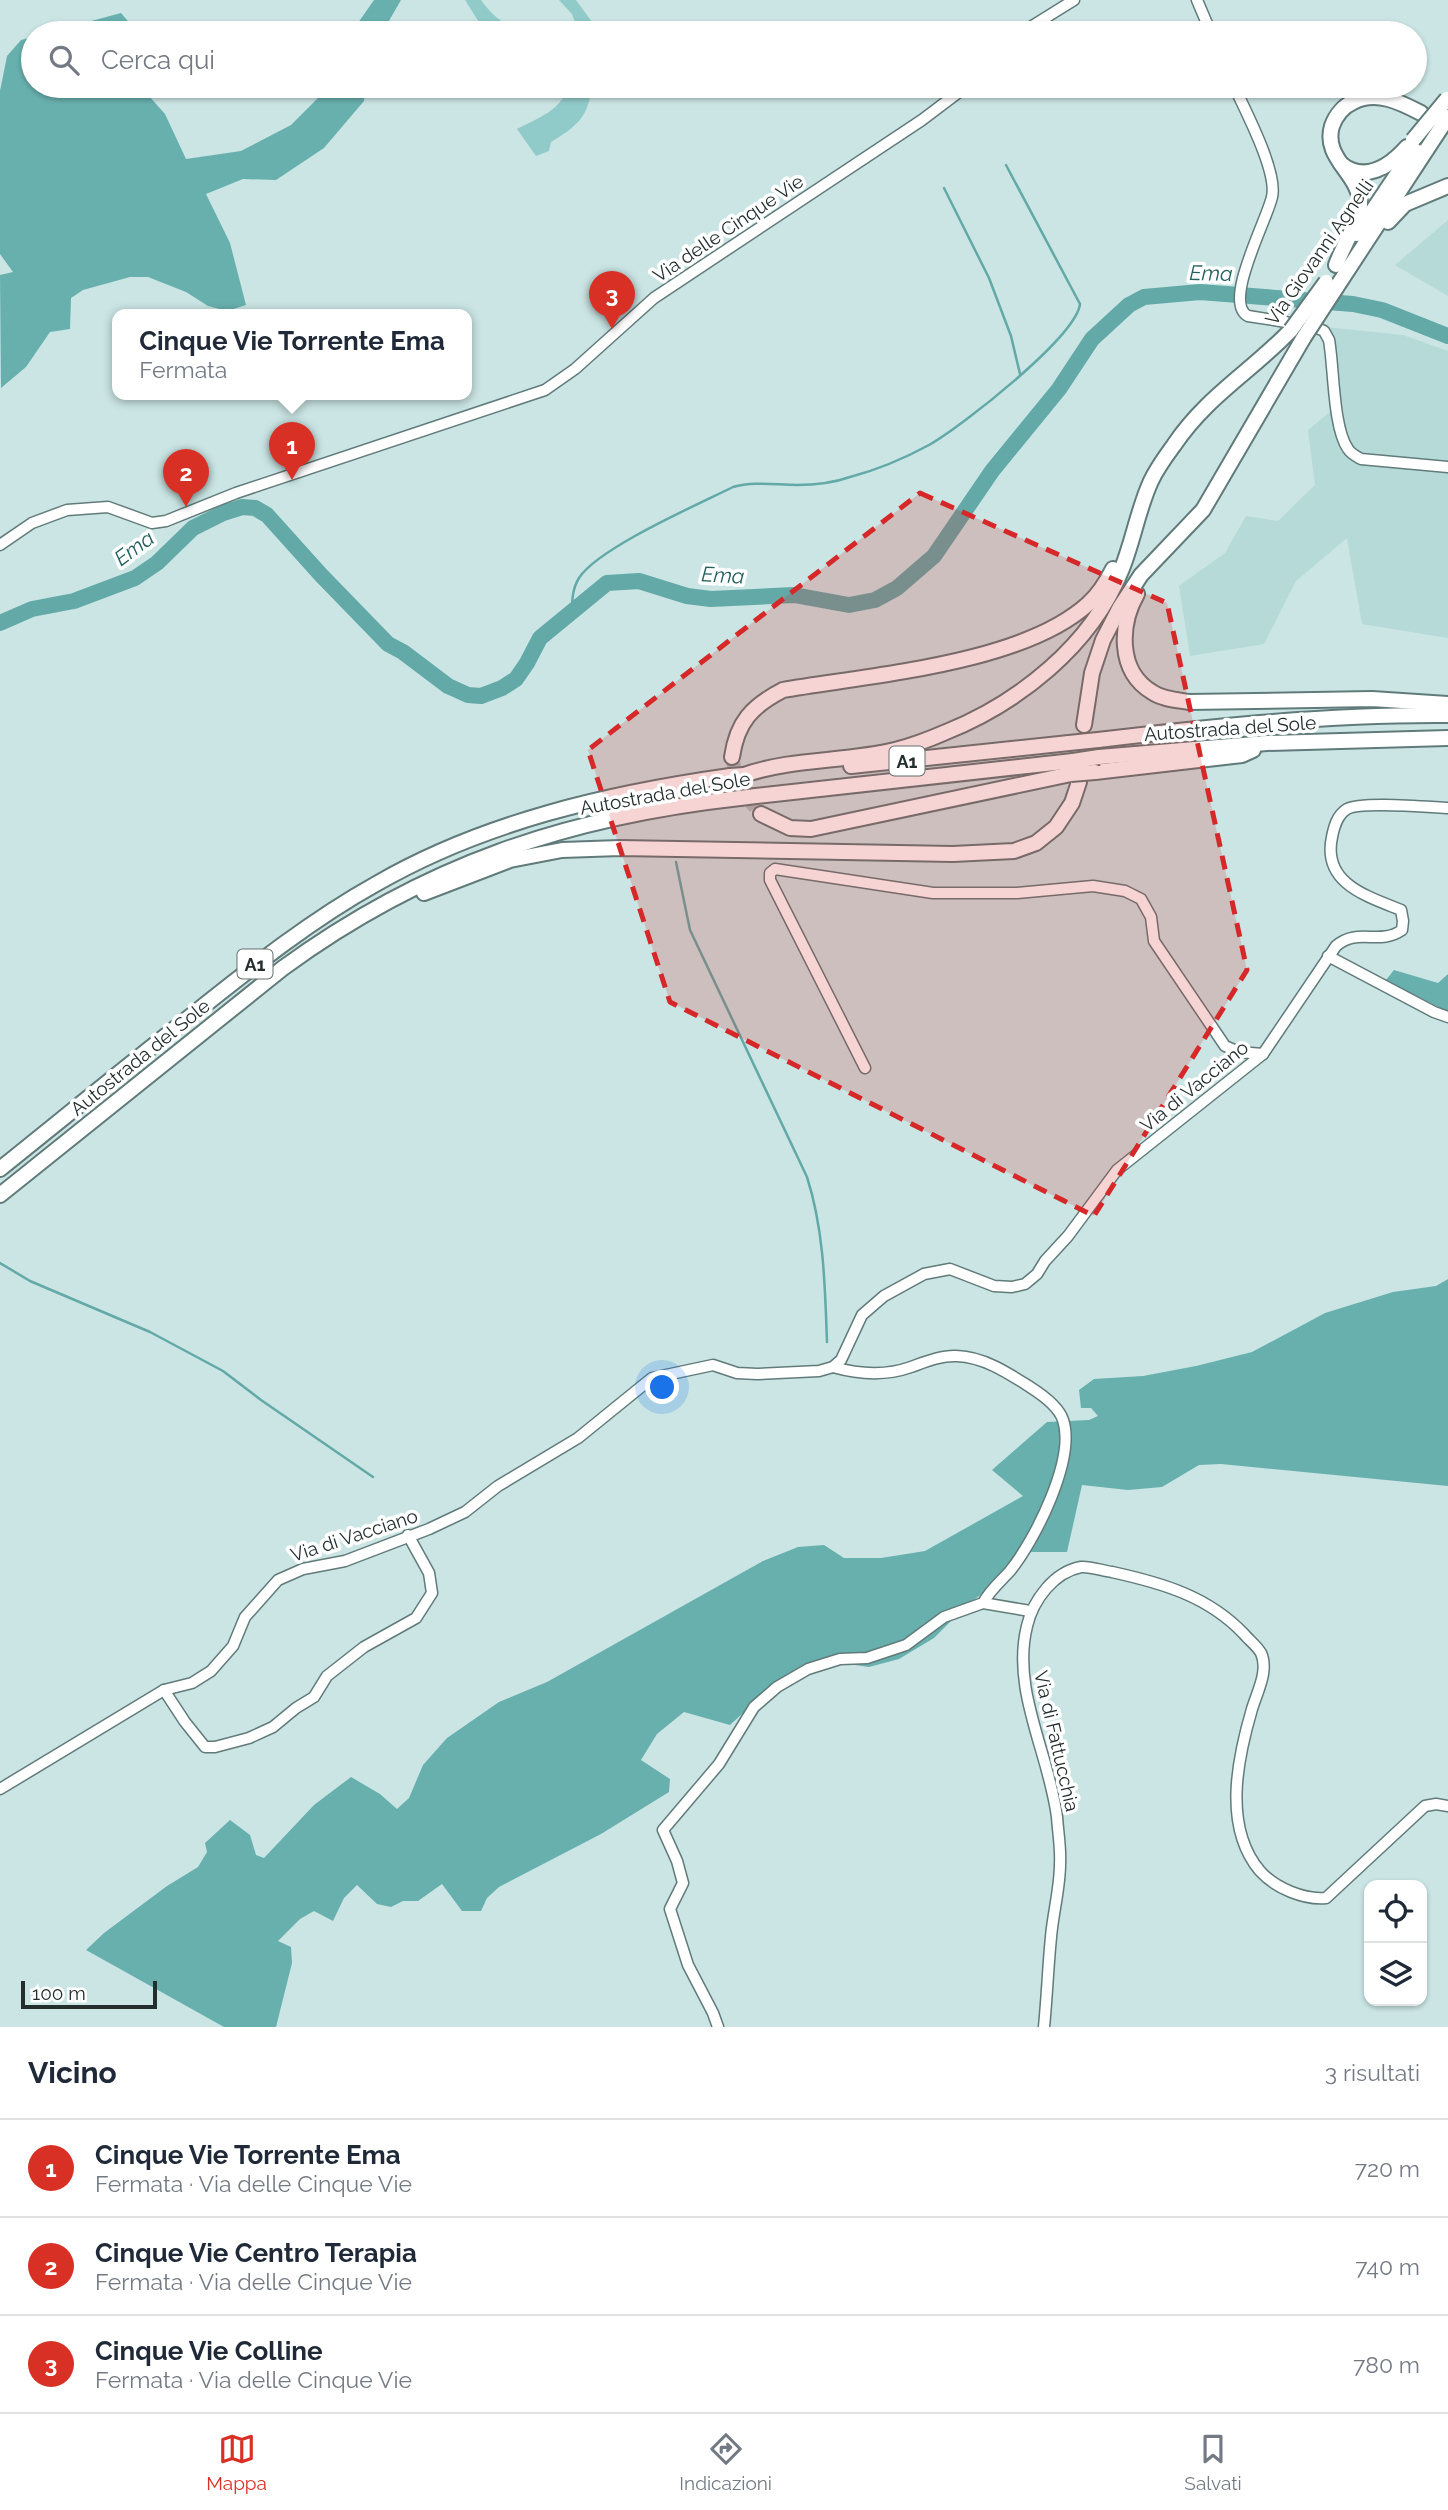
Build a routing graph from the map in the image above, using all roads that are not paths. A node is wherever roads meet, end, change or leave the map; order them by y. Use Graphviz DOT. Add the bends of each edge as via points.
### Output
graph roads {
  1 [pos="1074,0"];
  2 [pos="1197,0"];
  3 [pos="1040,21"];
  4 [pos="1206,21"];
  5 [pos="951,98"];
  6 [pos="1239,98"];
  7 [pos="1448,98"];
  8 [pos="1420,113"];
  9 [pos="1448,117"];
  10 [pos="1419,144"];
  11 [pos="1337,161"];
  12 [pos="1448,186"];
  13 [pos="1358,254"];
  14 [pos="1336,265"];
  15 [pos="1331,285"];
  16 [pos="1317,328"];
  17 [pos="1294,330"];
  18 [pos="1448,467"];
  19 [pos="1136,529"];
  20 [pos="0,545"];
  21 [pos="1155,560"];
  22 [pos="1448,704"];
  23 [pos="1448,715"];
  24 [pos="1084,725"];
  25 [pos="1448,738"];
  26 [pos="732,757"];
  27 [pos="1074,772"];
  28 [pos="737,775"];
  29 [pos="1448,808"];
  30 [pos="761,814"];
  31 [pos="354,920"];
  32 [pos="1328,956"];
  33 [pos="1448,1017"];
  34 [pos="1263,1054"];
  35 [pos="865,1068"];
  36 [pos="0,1169"];
  37 [pos="0,1195"];
  38 [pos="833,1367"];
  39 [pos="408,1535"];
  40 [pos="983,1603"];
  41 [pos="1031,1611"];
  42 [pos="164,1690"];
  43 [pos="0,1789"];
  44 [pos="1448,1806"];
  45 [pos="718,2027"];
  46 [pos="1044,2027"];
  1 -- 3 [label="street"];
  2 -- 4 [label="street"];
  5 -- 20 [label="street, Via delle Cinque Vie" via="654,298 545,390 236,493 166,521 146,522 108,507 67,510 32,523"];
  6 -- 17 [label="street" via="1273,186 1239,299 1244,314"];
  7 -- 10 [label="highway, bridge"];
  8 -- 11 [label="highway" via="1390,99 1364,98 1351,103 1339,113 1332,128 1330,142"];
  9 -- 10 [label="highway, Via Giovanni Agnelli, bridge"];
  10 -- 11 [label="highway" via="1374,171 1353,172"];
  10 -- 13 [label="highway, Via Giovanni Agnelli"];
  10 -- 14 [label="highway, Via Giovanni Agnelli"];
  11 -- 14 [label="highway" via="1356,188 1360,204"];
  12 -- 13 [label="highway" via="1405,204"];
  13 -- 15 [label="highway, Via Giovanni Agnelli"];
  14 -- 15 [label="highway, Via Giovanni Agnelli"];
  15 -- 17 [label="highway, Via Giovanni Agnelli, bridge"];
  16 -- 18 [label="street" via="1329,340 1339,423 1350,453 1361,459"];
  17 -- 19 [label="highway, Via Giovanni Agnelli" via="1202,408 1174,443 1153,478"];
  17 -- 21 [label="highway, Via Giovanni Agnelli" via="1226,474 1203,510"];
  19 -- 26 [label="highway" via="1108,579 1089,603 1063,622 975,657 783,690 748,715"];
  19 -- 28 [label="highway" via="1121,574 1096,620 1024,689 946,732 896,750"];
  21 -- 22 [label="highway" via="1133,601 1124,635 1126,658 1151,692 1189,702 1372,699"];
  21 -- 24 [label="highway" via="1120,607 1103,640 1092,673"];
  23 -- 28 [label="highway, Autostrada del Sole / A1, bridge" via="1233,725"];
  25 -- 27 [label="highway, Autostrada del Sole / A1, bridge" via="1267,743 1097,765"];
  27 -- 30 [label="highway" via="811,829 790,828"];
  27 -- 31 [label="highway, Autostrada del Sole / A1, bridge" via="756,796 635,814 527,841 478,859"];
  27 -- 31 [label="highway" via="1072,803 1056,827 1036,843 1014,851 562,850 477,871"];
  28 -- 36 [label="highway, Autostrada del Sole / A1" via="661,786 544,814 469,840 378,882 270,953"];
  29 -- 32 [label="street, Via di Vacciano" via="1347,808 1336,820 1330,845 1334,872 1347,884 1401,909 1404,921 1402,930 1392,937 1345,938"];
  31 -- 37 [label="highway, Autostrada del Sole / A1" via="283,968"];
  32 -- 33 [label="street"];
  32 -- 34 [label="street, Via di Vacciano"];
  34 -- 35 [label="street" via="1225,1046 1154,941 1151,917 1141,899 1125,891 1093,886 1017,893 933,893 775,869 770,880"];
  34 -- 38 [label="street, Via di Vacciano" via="1117,1170 1038,1274 1025,1284 994,1286 950,1269 924,1274 884,1296 862,1315 841,1360"];
  38 -- 39 [label="street, Via di Vacciano" via="757,1374 713,1365 652,1378 578,1438 498,1486 465,1512"];
  38 -- 40 [label="street, Via di Vacciano" via="873,1374 956,1356 979,1360 1042,1395 1063,1417 1067,1438 1060,1477 1025,1548"];
  39 -- 42 [label="street, Via di Vacciano" via="278,1580 245,1617 233,1646 211,1671 192,1683"];
  39 -- 42 [label="street" via="429,1573 432,1593 416,1618 364,1647 327,1675 314,1697 273,1727 249,1738 205,1747"];
  40 -- 41 [label="street"];
  40 -- 45 [label="street" via="944,1617 906,1645 808,1669 777,1687 754,1707 719,1764 663,1830 683,1883 670,1909 688,1965"];
  41 -- 44 [label="street, Via di Fattucchia" via="1059,1574 1083,1567 1144,1579 1197,1597 1260,1651 1264,1663 1261,1684 1242,1743 1236,1793 1240,1834 1250,1859 1270,1882 1306,1896 1326,1898 1425,1806"];
  41 -- 46 [label="street, Via di Fattucchia" via="1021,1668 1050,1774 1060,1865"];
  42 -- 43 [label="street, Via di Vacciano"];
}
